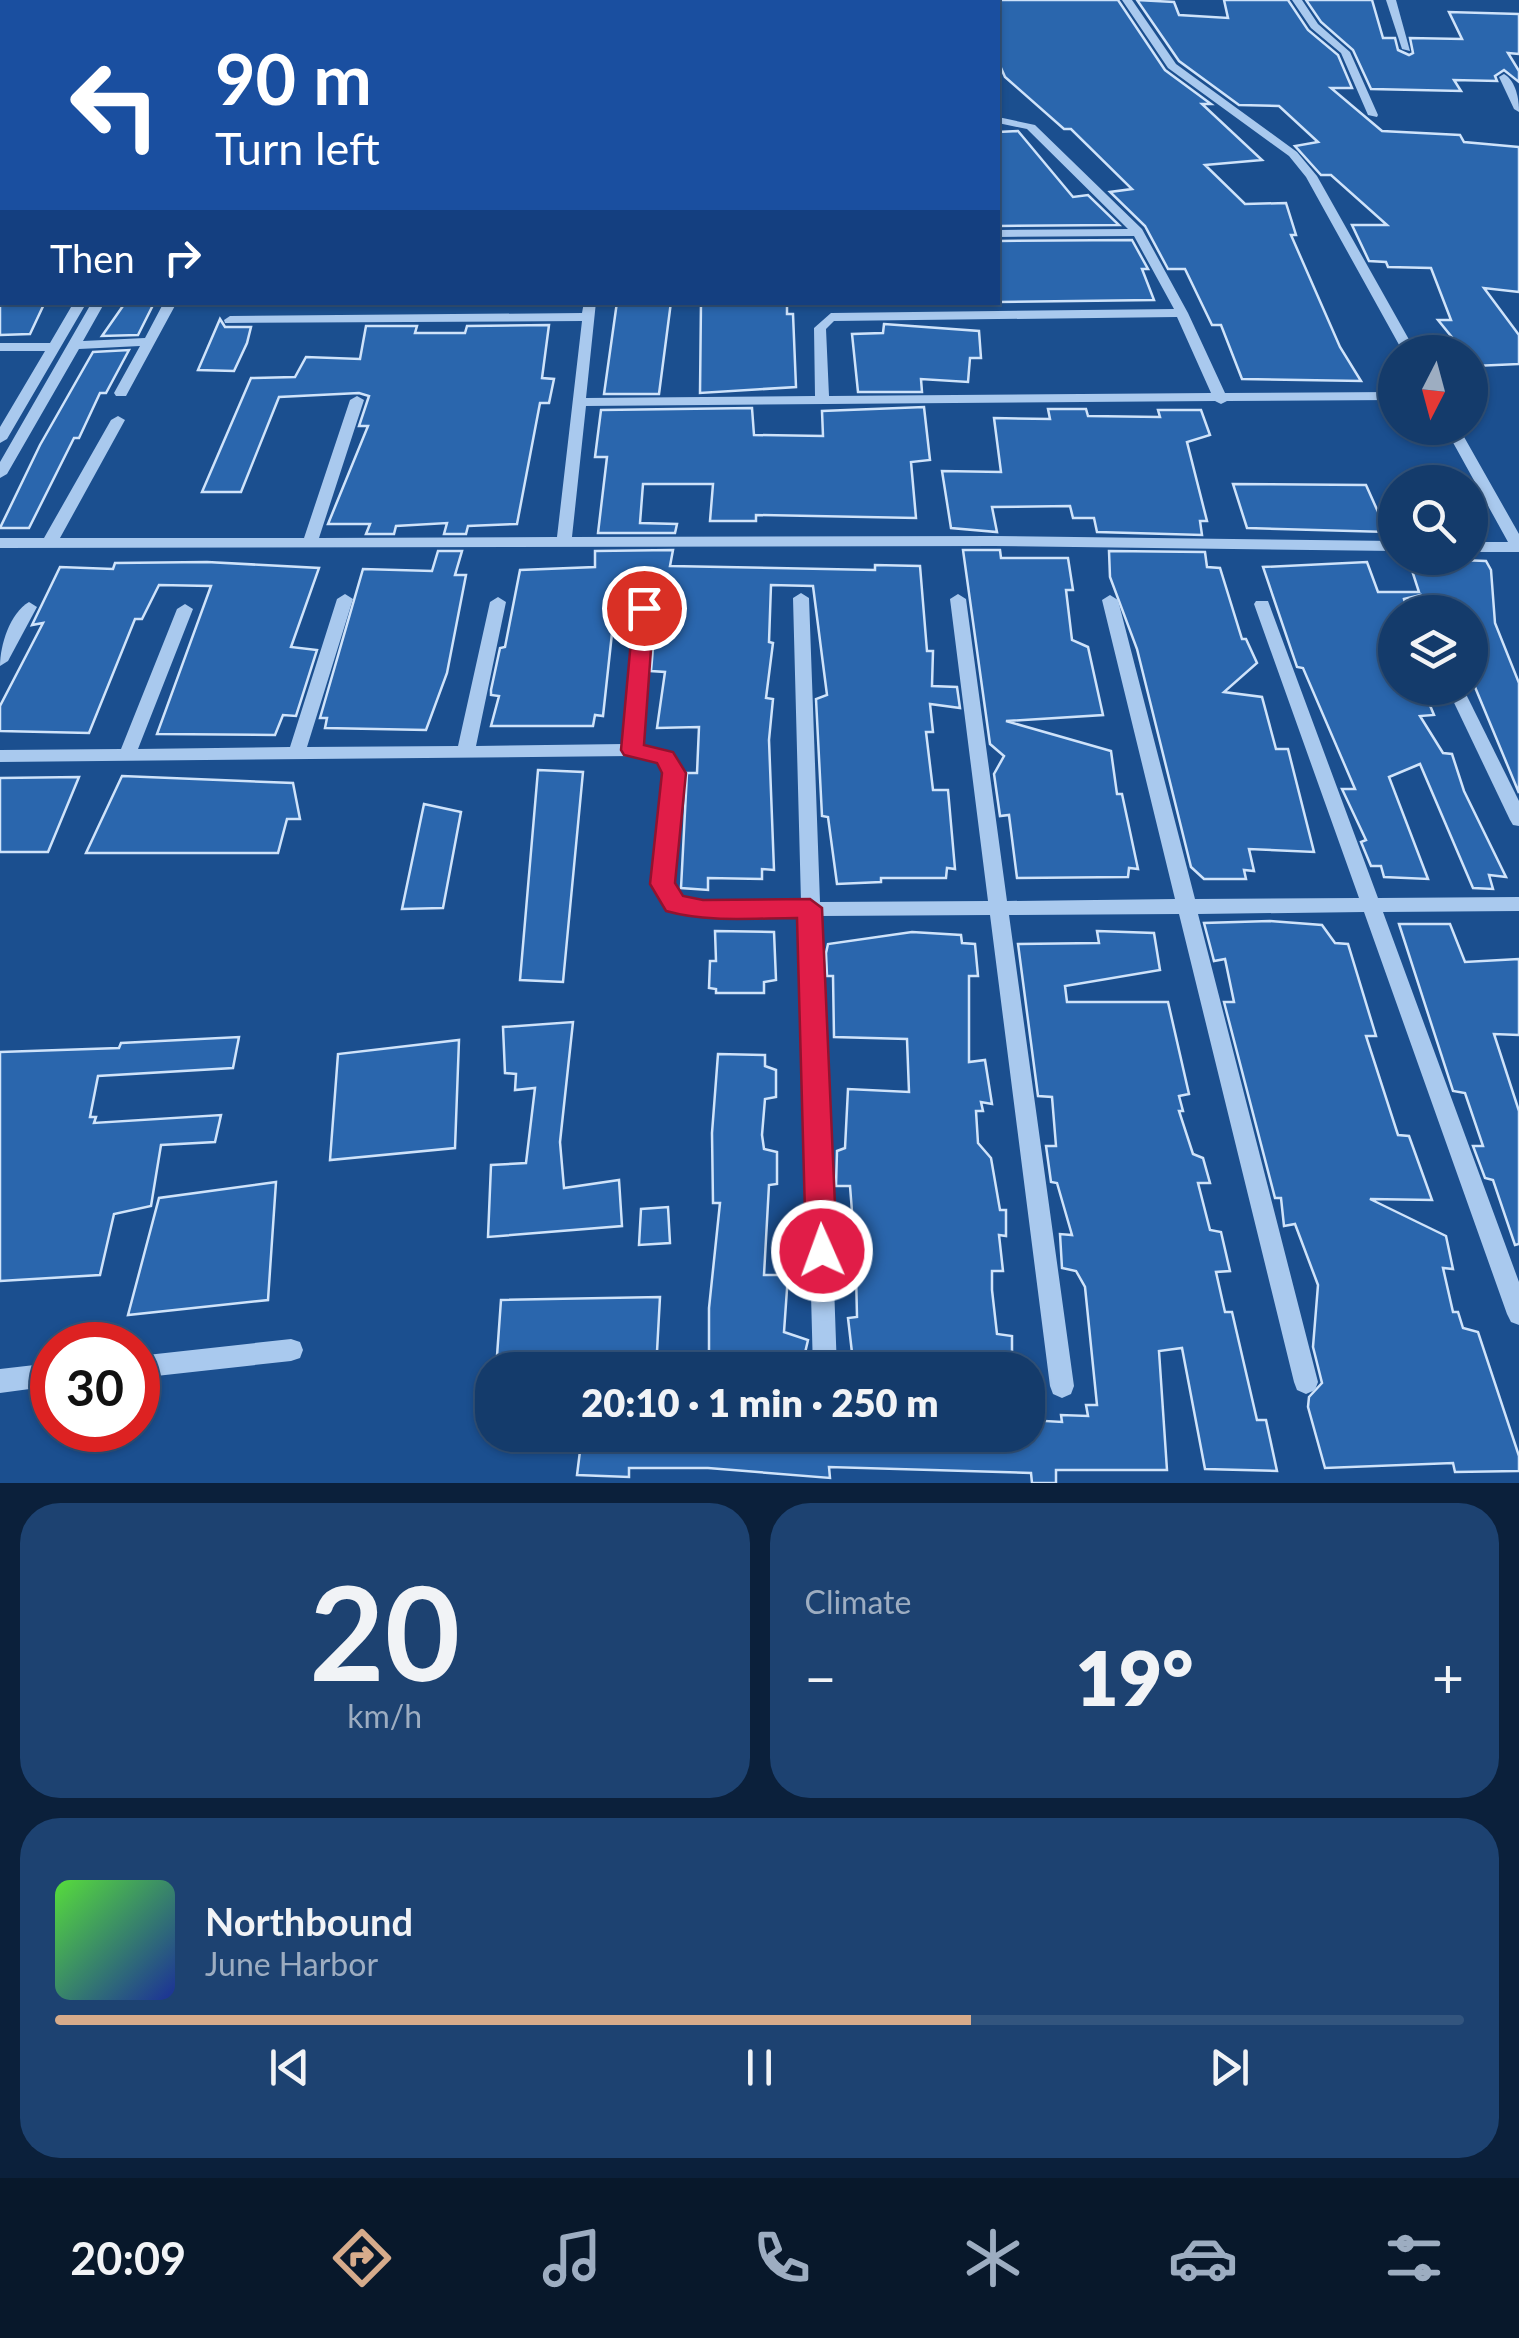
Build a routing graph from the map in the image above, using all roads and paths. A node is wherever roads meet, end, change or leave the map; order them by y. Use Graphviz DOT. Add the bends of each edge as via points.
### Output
graph roads {
  1 [pos="1126,0"];
  2 [pos="1297,0"];
  3 [pos="1391,0"];
  4 [pos="1407,49"];
  5 [pos="1504,77"];
  6 [pos="1519,109"];
  7 [pos="1372,115"];
  8 [pos="1000,116"];
  9 [pos="1138,232"];
  10 [pos="1000,234"];
  11 [pos="80,305"];
  12 [pos="97,305"];
  13 [pos="169,305"];
  14 [pos="589,310"];
  15 [pos="1182,312"];
  16 [pos="230,320"];
  17 [pos="86,327"];
  18 [pos="66,328"];
  19 [pos="1400,335"];
  20 [pos="150,342"];
  21 [pos="76,345"];
  22 [pos="56,346"];
  23 [pos="0,347"];
  24 [pos="122,394"];
  25 [pos="1378,396"];
  26 [pos="822,398"];
  27 [pos="357,400"];
  28 [pos="1221,400"];
  29 [pos="580,402"];
  30 [pos="118,420"];
  31 [pos="0,439"];
  32 [pos="1462,445"];
  33 [pos="0,474"];
  34 [pos="564,540"];
  35 [pos="50,542"];
  36 [pos="310,542"];
  37 [pos="0,543"];
  38 [pos="1378,546"];
  39 [pos="1488,547"];
  40 [pos="1519,547"];
  41 [pos="801,598"];
  42 [pos="345,599"];
  43 [pos="958,599"];
  44 [pos="1110,600"];
  45 [pos="498,602"];
  46 [pos="1262,604"];
  47 [pos="29,607"];
  48 [pos="644,608"];
  49 [pos="185,609"];
  50 [pos="0,661"];
  51 [pos="1463,705"];
  52 [pos="632,750"];
  53 [pos="466,751"];
  54 [pos="298,752"];
  55 [pos="0,756"];
  56 [pos="126,756"];
  57 [pos="1519,820"];
  58 [pos="1368,903"];
  59 [pos="1519,904"];
  60 [pos="1184,905"];
  61 [pos="1001,907"];
  62 [pos="810,908"];
  63 [pos="1519,1314"];
  64 [pos="291,1350"];
  65 [pos="824,1352"];
  66 [pos="160,1364"];
  67 [pos="30,1378"];
  68 [pos="0,1381"];
  69 [pos="1306,1382"];
  70 [pos="1062,1386"];
  1 -- 19 [label="street" via="1172,66 1293,154"];
  2 -- 7 [label="street" via="1314,26 1345,52"];
  3 -- 4 [label="street"];
  5 -- 6 [label="street"];
  8 -- 9 [label="street" via="1030,127"];
  9 -- 10 [label="street"];
  9 -- 15 [label="street"];
  11 -- 18 [label="street"];
  12 -- 17 [label="street"];
  13 -- 20 [label="street"];
  14 -- 16 [label="street"];
  14 -- 29 [label="street"];
  15 -- 26 [label="street" via="831,317 820,328"];
  15 -- 28 [label="street"];
  17 -- 18 [label="street"];
  17 -- 21 [label="street"];
  18 -- 22 [label="street"];
  20 -- 21 [label="street"];
  20 -- 24 [label="street"];
  21 -- 33 [label="street"];
  22 -- 23 [label="street"];
  22 -- 31 [label="street"];
  25 -- 28 [label="street"];
  26 -- 28 [label="street"];
  26 -- 29 [label="street"];
  27 -- 36 [label="street"];
  29 -- 34 [label="street"];
  30 -- 35 [label="street"];
  32 -- 40 [label="street"];
  34 -- 36 [label="street"];
  34 -- 38 [label="street"];
  35 -- 36 [label="street"];
  35 -- 37 [label="street"];
  39 -- 40 [label="street"];
  41 -- 62 [label="street"];
  42 -- 54 [label="street"];
  43 -- 61 [label="street"];
  44 -- 60 [label="street"];
  45 -- 53 [label="street"];
  46 -- 58 [label="street"];
  47 -- 50 [label="street"];
  48 -- 52 [label="street"];
  49 -- 56 [label="street"];
  51 -- 57 [label="street"];
  52 -- 53 [label="street"];
  52 -- 62 [label="street" via="665,757 674,773 662,884 675,904 703,910"];
  53 -- 54 [label="street"];
  54 -- 56 [label="street"];
  55 -- 56 [label="street"];
  58 -- 59 [label="street"];
  58 -- 60 [label="street"];
  58 -- 63 [label="street"];
  60 -- 61 [label="street"];
  60 -- 69 [label="street"];
  61 -- 62 [label="street"];
  61 -- 70 [label="street"];
  62 -- 65 [label="street"];
  64 -- 66 [label="street"];
  67 -- 68 [label="street"];
}
